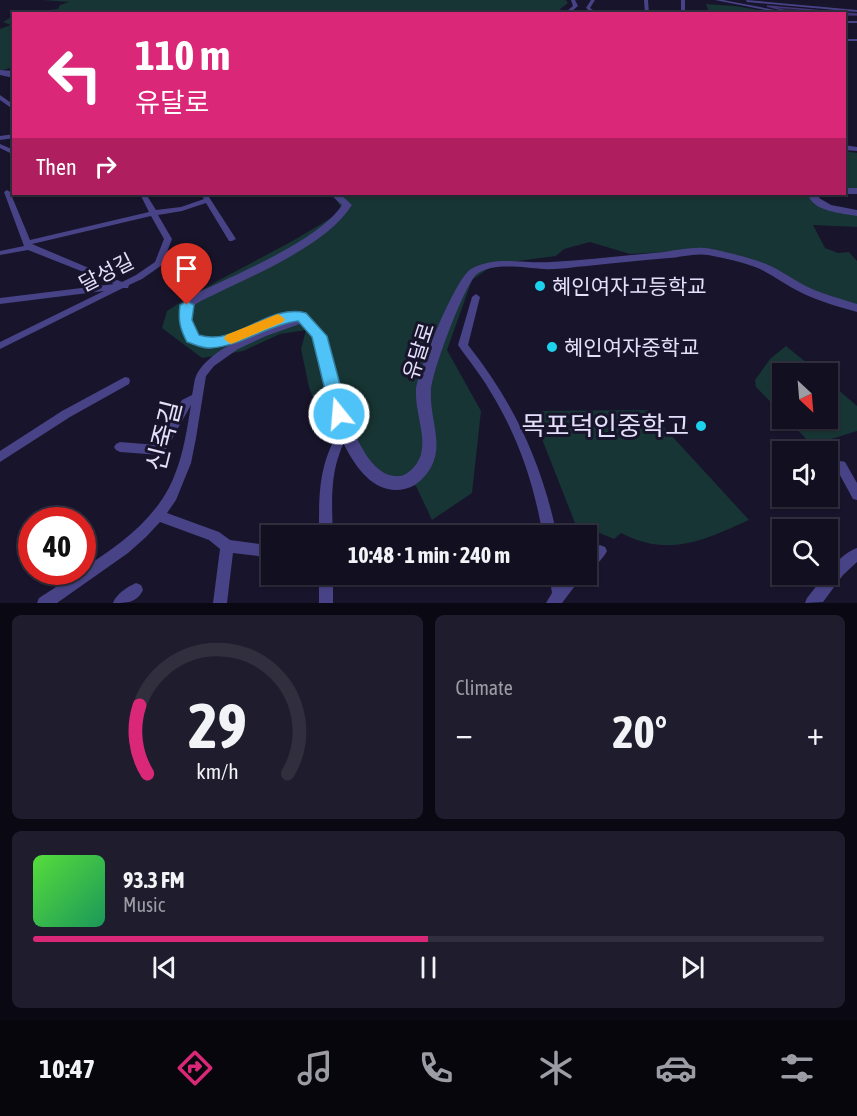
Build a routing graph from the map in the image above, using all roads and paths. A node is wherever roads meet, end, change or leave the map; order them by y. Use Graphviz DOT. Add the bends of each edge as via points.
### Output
graph roads {
  1 [pos="573,0"];
  2 [pos="593,0"];
  3 [pos="717,0"];
  4 [pos="746,0"];
  5 [pos="711,1"];
  6 [pos="740,3"];
  7 [pos="857,11"];
  8 [pos="570,12"];
  9 [pos="595,12"];
  10 [pos="785,12"];
  11 [pos="819,12"];
  12 [pos="7,192"];
  13 [pos="144,195"];
  14 [pos="336,195"];
  15 [pos="817,195"];
  16 [pos="206,197"];
  17 [pos="153,213"];
  18 [pos="857,213"];
  19 [pos="232,239"];
  20 [pos="28,245"];
  21 [pos="0,253"];
  22 [pos="125,286"];
  23 [pos="476,297"];
  24 [pos="0,301"];
  25 [pos="857,308"];
  26 [pos="305,319"];
  27 [pos="0,346"];
  28 [pos="125,381"];
  29 [pos="197,397"];
  30 [pos="346,429"];
  31 [pos="120,447"];
  32 [pos="0,457"];
  33 [pos="841,466"];
  34 [pos="857,495"];
  35 [pos="157,515"];
  36 [pos="326,525"];
  37 [pos="547,525"];
  38 [pos="227,546"];
  39 [pos="261,551"];
  40 [pos="600,551"];
  41 [pos="597,554"];
  42 [pos="857,554"];
  43 [pos="326,585"];
  44 [pos="567,585"];
  45 [pos="136,590"];
  46 [pos="556,598"];
  47 [pos="44,603"];
  48 [pos="120,603"];
  49 [pos="220,603"];
  50 [pos="326,603"];
  51 [pos="812,603"];
  1 -- 8 [label="street" via="576,6"];
  2 -- 9 [label="street" via="587,7"];
  3 -- 6 [label="street"];
  4 -- 7 [label="street"];
  4 -- 11 [label="street"];
  5 -- 6 [label="street"];
  6 -- 10 [label="street"];
  12 -- 20 [label="street"];
  13 -- 17 [label="street, 달성길"];
  14 -- 26 [label="street" via="347,205 342,217 290,250 195,299 187,305 185,320 193,338 209,344 282,318"];
  15 -- 18 [label="street" via="815,200 821,204"];
  16 -- 17 [label="street" via="182,209"];
  16 -- 19 [label="street"];
  17 -- 20 [label="street"];
  17 -- 22 [label="street, 달성길" via="168,239 166,250 159,263"];
  20 -- 21 [label="street"];
  20 -- 22 [label="street"];
  22 -- 24 [label="street"];
  22 -- 27 [label="street, 달성길"];
  23 -- 37 [label="street" via="462,345 490,380 520,438"];
  25 -- 30 [label="street, 유달로" via="807,291 762,266 705,251 549,266 495,264 473,272 465,282 424,380 431,447 419,474 402,483 386,482 368,469"];
  26 -- 29 [label="street, 신죽길" via="219,354 201,375"];
  26 -- 30 [label="street, 유달로" via="319,336"];
  28 -- 32 [label="street"];
  29 -- 31 [label="street" via="186,403 160,450"];
  29 -- 35 [label="street, 신죽길" via="181,475"];
  30 -- 36 [label="street" via="333,448 326,485"];
  33 -- 34 [label="street"];
  35 -- 38 [label="street" via="214,536"];
  35 -- 47 [label="street, 신죽길" via="135,538"];
  38 -- 39 [label="street"];
  38 -- 49 [label="street"];
  40 -- 41 [label="street"];
  42 -- 51 [label="street" via="842,563"];
  43 -- 50 [label="street"];
  44 -- 46 [label="street"];
  45 -- 48 [label="street"];
}
